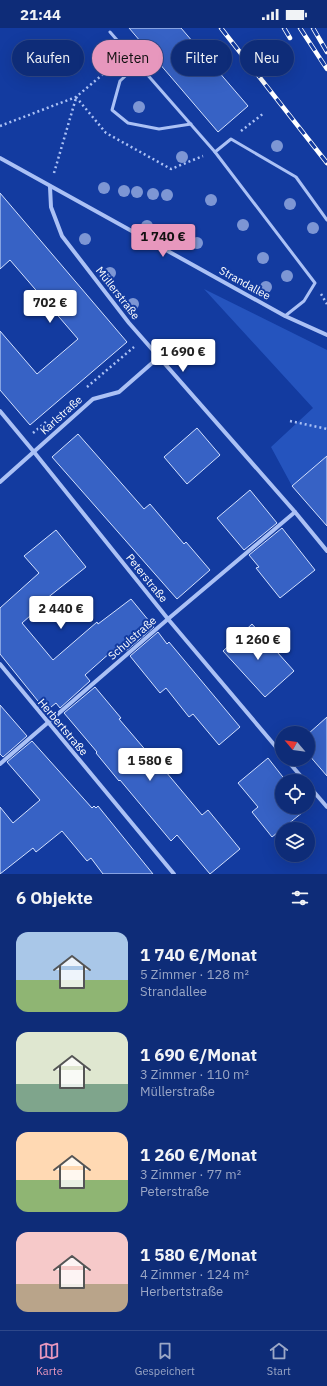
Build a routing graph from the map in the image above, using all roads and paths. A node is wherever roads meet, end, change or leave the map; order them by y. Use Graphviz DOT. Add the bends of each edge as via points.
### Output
graph roads {
  1 [pos="110,32"];
  2 [pos="117,40"];
  3 [pos="101,76"];
  4 [pos="125,76"];
  5 [pos="149,76"];
  6 [pos="76,97"];
  7 [pos="264,113"];
  8 [pos="191,124"];
  9 [pos="0,126"];
  10 [pos="231,139"];
  11 [pos="215,152"];
  12 [pos="0,158"];
  13 [pos="50,187"];
  14 [pos="327,220"];
  15 [pos="285,316"];
  16 [pos="327,335"];
  17 [pos="159,357"];
  18 [pos="0,411"];
  19 [pos="290,421"];
  20 [pos="327,429"];
  21 [pos="34,452"];
  22 [pos="0,482"];
  23 [pos="294,512"];
  24 [pos="327,551"];
  25 [pos="168,619"];
  26 [pos="0,664"];
  27 [pos="48,723"];
  28 [pos="275,746"];
  29 [pos="0,764"];
  30 [pos="292,766"];
  31 [pos="299,774"];
  32 [pos="315,793"];
  33 [pos="327,807"];
  34 [pos="174,874"];
  1 -- 2 [label="lane"];
  3 -- 6 [label="path"];
  4 -- 8 [label="lane" via="120,81 112,110 128,123 159,129"];
  5 -- 8 [label="lane"];
  6 -- 9 [label="path"];
  6 -- 11 [label="path" via="106,133 171,169"];
  6 -- 13 [label="path"];
  7 -- 10 [label="path"];
  8 -- 11 [label="lane"];
  10 -- 11 [label="lane"];
  10 -- 14 [label="lane" via="296,177"];
  11 -- 15 [label="lane" via="315,283 304,301"];
  12 -- 13 [label="street"];
  13 -- 15 [label="street, Strandallee"];
  13 -- 17 [label="street, Müllerstraße" via="51,207 62,236 129,323"];
  15 -- 16 [label="street, Strandallee"];
  17 -- 21 [label="street, Karlstraße" via="119,392 93,399"];
  17 -- 23 [label="street, Müllerstraße"];
  18 -- 21 [label="street, Peterstraße"];
  19 -- 20 [label="path"];
  21 -- 22 [label="street, Karlstraße"];
  21 -- 25 [label="street, Peterstraße"];
  23 -- 24 [label="street, Müllerstraße"];
  23 -- 25 [label="street, Schulstraße"];
  25 -- 27 [label="street, Schulstraße"];
  25 -- 28 [label="street, Peterstraße"];
  26 -- 27 [label="street, Herbertstraße"];
  27 -- 29 [label="street, Schulstraße"];
  27 -- 34 [label="street, Herbertstraße"];
  30 -- 31 [label="street"];
  32 -- 33 [label="street"];
}
